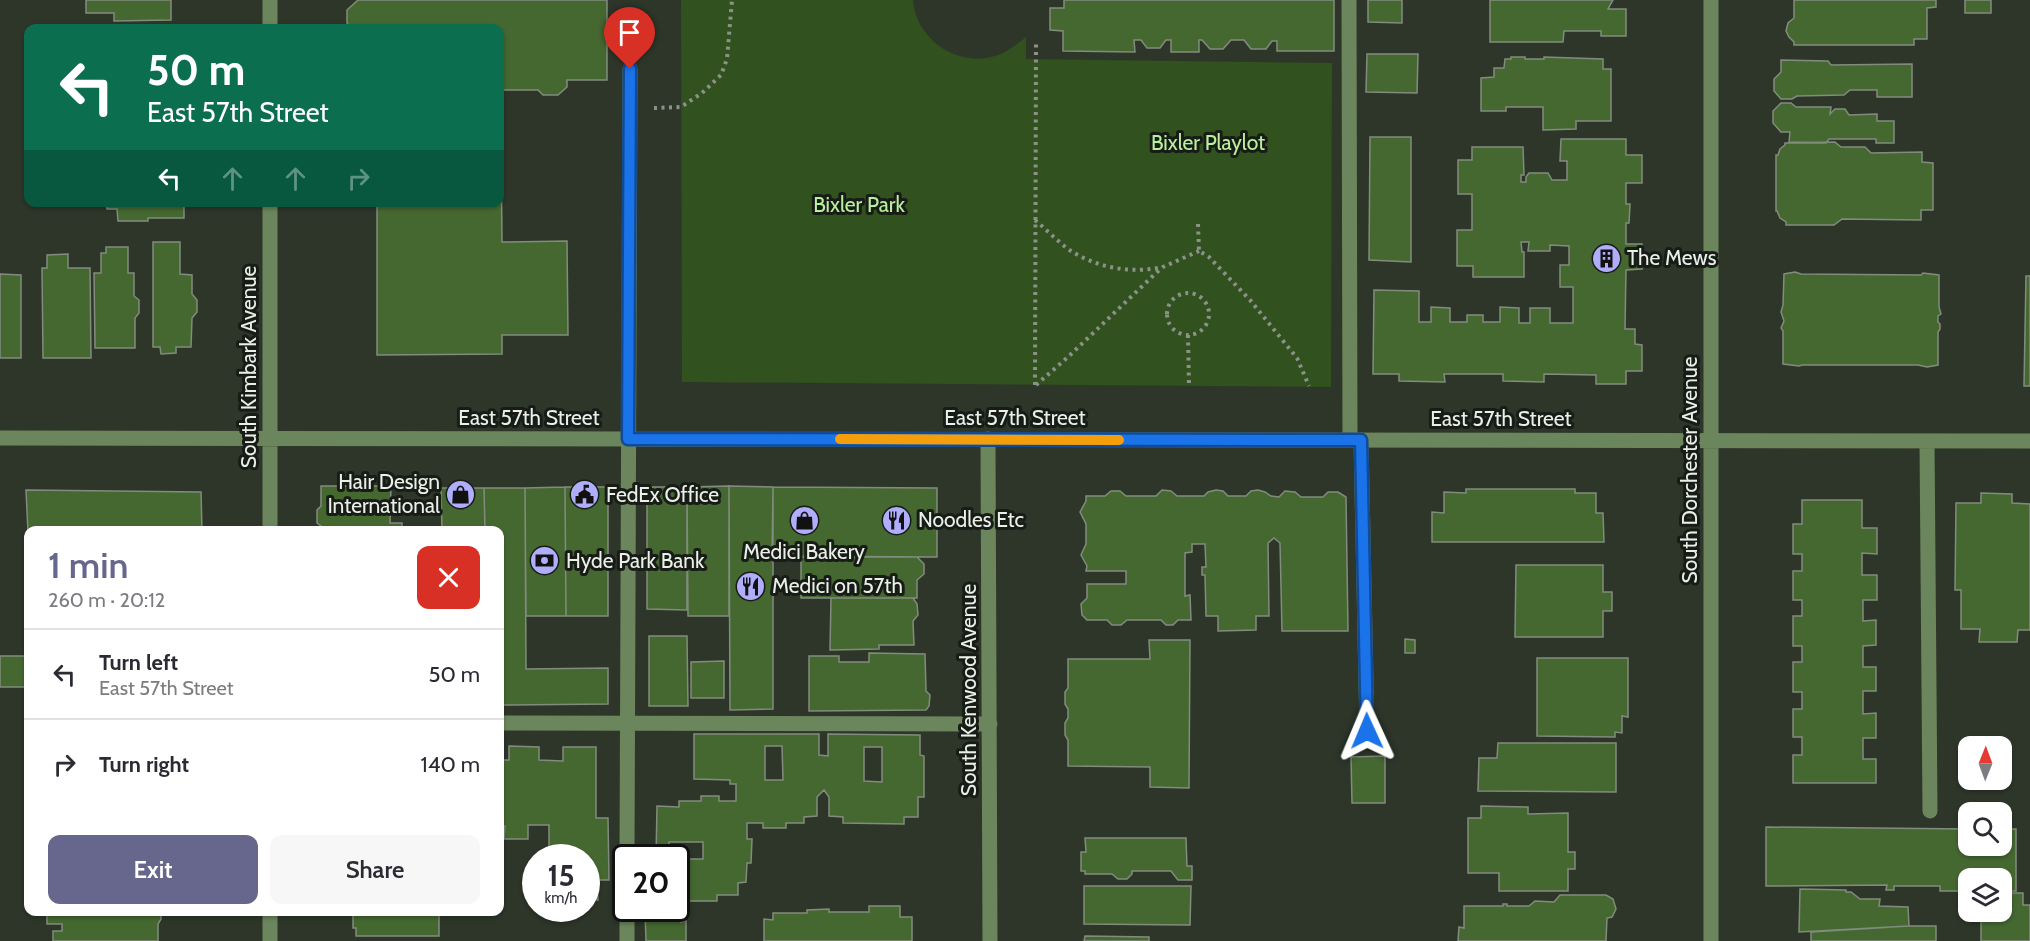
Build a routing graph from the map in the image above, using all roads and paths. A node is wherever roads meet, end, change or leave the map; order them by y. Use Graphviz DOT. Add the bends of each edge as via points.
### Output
graph roads {
  1 [pos="270,0"];
  2 [pos="732,0"];
  3 [pos="1349,0"];
  4 [pos="1711,0"];
  5 [pos="270,24"];
  6 [pos="1036,42"];
  7 [pos="630,69"];
  8 [pos="681,107"];
  9 [pos="270,207"];
  10 [pos="1035,220"];
  11 [pos="1198,224"];
  12 [pos="1198,251"];
  13 [pos="1163,267"];
  14 [pos="1188,335"];
  15 [pos="1189,386"];
  16 [pos="1310,386"];
  17 [pos="0,438"];
  18 [pos="270,438"];
  19 [pos="628,439"];
  20 [pos="988,439"];
  21 [pos="1356,440"];
  22 [pos="1711,441"];
  23 [pos="1927,441"];
  24 [pos="2030,441"];
  25 [pos="270,526"];
  26 [pos="504,723"];
  27 [pos="627,723"];
  28 [pos="990,724"];
  29 [pos="1367,731"];
  30 [pos="1930,811"];
  31 [pos="627,844"];
  32 [pos="270,916"];
  33 [pos="627,922"];
  34 [pos="270,941"];
  35 [pos="627,941"];
  36 [pos="990,941"];
  37 [pos="1711,941"];
  1 -- 5 [label="street"];
  2 -- 8 [label="path" via="725,68 717,81"];
  3 -- 21 [label="street"];
  4 -- 22 [label="street, South Dorchester Avenue"];
  6 -- 10 [label="path"];
  7 -- 19 [label="street"];
  9 -- 18 [label="street, South Kimbark Avenue"];
  10 -- 13 [label="path" via="1071,250 1097,263 1135,270"];
  10 -- 13 [label="path" via="1035,385"];
  11 -- 12 [label="path"];
  12 -- 13 [label="path"];
  12 -- 16 [label="path" via="1209,257 1250,300 1297,358"];
  14 -- 14 [label="path" via="1175,331 1167,312 1173,299 1192,292 1204,300 1210,313 1206,326"];
  14 -- 15 [label="path"];
  17 -- 18 [label="street, East 57th Street"];
  18 -- 19 [label="street, East 57th Street"];
  18 -- 25 [label="street, South Kimbark Avenue"];
  19 -- 20 [label="street, East 57th Street"];
  19 -- 27 [label="street"];
  20 -- 21 [label="street, East 57th Street"];
  20 -- 28 [label="street, South Kenwood Avenue"];
  21 -- 22 [label="street, East 57th Street"];
  21 -- 29 [label="street"];
  22 -- 23 [label="street, East 57th Street"];
  22 -- 37 [label="street, South Dorchester Avenue"];
  23 -- 24 [label="street, East 57th Street"];
  23 -- 30 [label="street"];
  26 -- 27 [label="street"];
  27 -- 28 [label="street"];
  27 -- 31 [label="street"];
  28 -- 36 [label="street, South Kenwood Avenue"];
  32 -- 34 [label="street"];
  33 -- 35 [label="street"];
}
